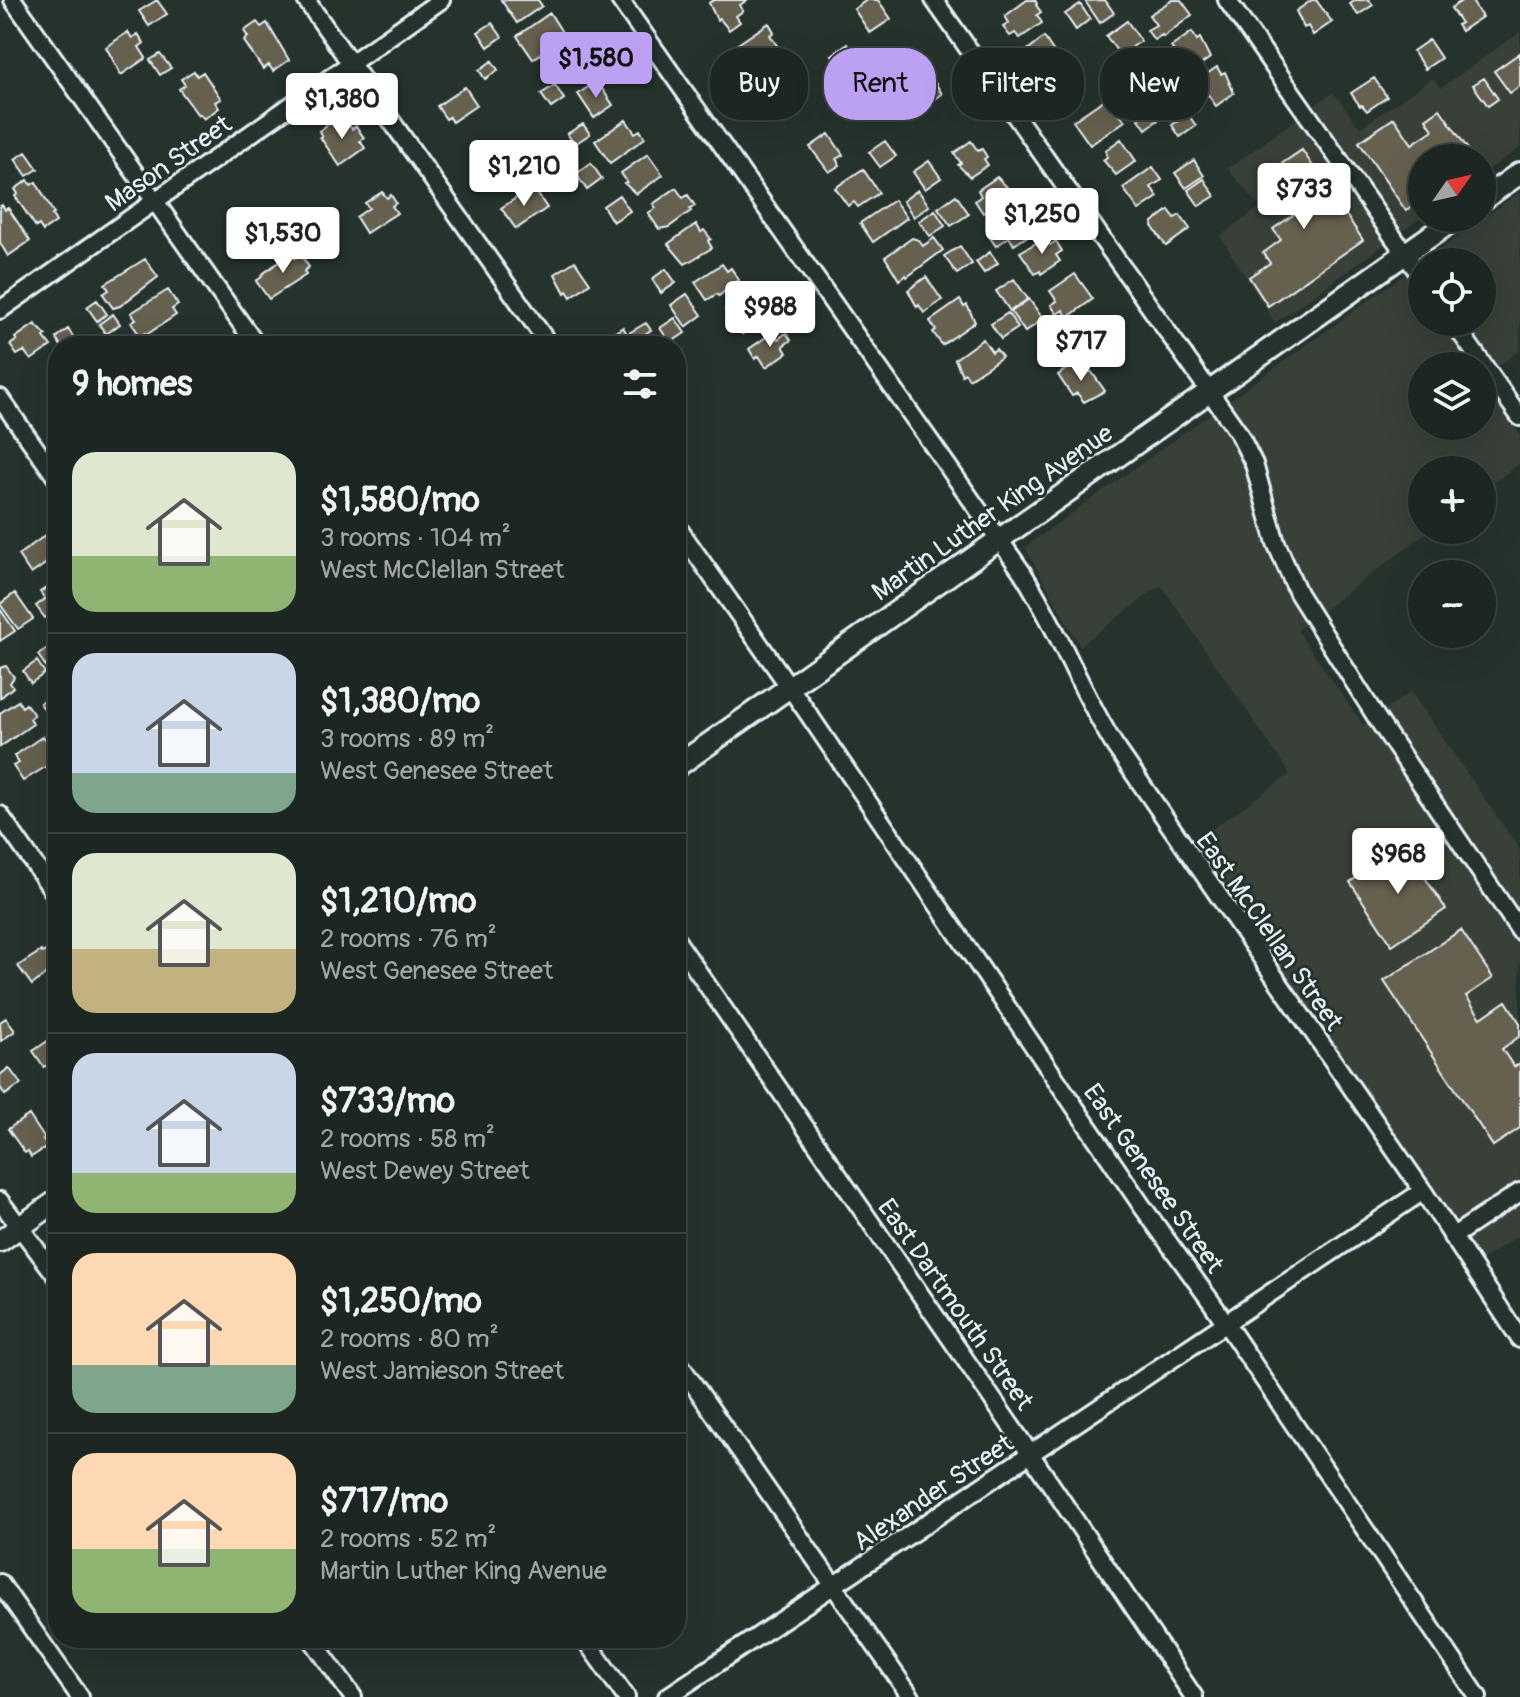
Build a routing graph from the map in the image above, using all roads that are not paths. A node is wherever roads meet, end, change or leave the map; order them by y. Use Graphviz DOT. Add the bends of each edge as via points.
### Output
graph roads {
  1 [pos="13,0"];
  2 [pos="306,0"];
  3 [pos="441,0"];
  4 [pos="620,0"];
  5 [pos="934,0"];
  6 [pos="1227,0"];
  7 [pos="351,63"];
  8 [pos="1520,173"];
  9 [pos="1496,190"];
  10 [pos="155,202"];
  11 [pos="1436,232"];
  12 [pos="1405,254"];
  13 [pos="1408,258"];
  14 [pos="0,310"];
  15 [pos="250,336"];
  16 [pos="543,336"];
  17 [pos="1463,336"];
  18 [pos="1210,392"];
  19 [pos="0,398"];
  20 [pos="1520,417"];
  21 [pos="48,466"];
  22 [pos="686,539"];
  23 [pos="999,539"];
  24 [pos="790,687"];
  25 [pos="686,760"];
  26 [pos="0,815"];
  27 [pos="48,884"];
  28 [pos="1520,931"];
  29 [pos="686,955"];
  30 [pos="1423,1191"];
  31 [pos="1520,1192"];
  32 [pos="0,1201"];
  33 [pos="48,1207"];
  34 [pos="19,1228"];
  35 [pos="1452,1237"];
  36 [pos="0,1241"];
  37 [pos="48,1265"];
  38 [pos="1225,1324"];
  39 [pos="1520,1339"];
  40 [pos="686,1373"];
  41 [pos="1031,1455"];
  42 [pos="0,1583"];
  43 [pos="835,1586"];
  44 [pos="318,1648"];
  45 [pos="591,1648"];
  46 [pos="80,1697"];
  47 [pos="353,1697"];
  48 [pos="626,1697"];
  49 [pos="667,1697"];
  50 [pos="911,1697"];
  51 [pos="1194,1697"];
  52 [pos="1478,1697"];
  1 -- 10 [label="street"];
  2 -- 7 [label="street"];
  3 -- 7 [label="street, Mason Street"];
  4 -- 23 [label="street, East McClellan Street"];
  5 -- 18 [label="street"];
  6 -- 12 [label="street"];
  7 -- 10 [label="street, Mason Street"];
  7 -- 16 [label="street"];
  8 -- 9 [label="street"];
  10 -- 14 [label="street, Mason Street"];
  10 -- 15 [label="street"];
  11 -- 12 [label="street, Martin Luther King Avenue"];
  12 -- 13 [label="street"];
  12 -- 18 [label="street, Martin Luther King Avenue"];
  17 -- 20 [label="street"];
  18 -- 23 [label="street, Martin Luther King Avenue"];
  18 -- 28 [label="street" via="1254,464 1288,574 1378,720"];
  19 -- 21 [label="street"];
  22 -- 24 [label="street, East Genesee Street"];
  23 -- 24 [label="street, Martin Luther King Avenue"];
  23 -- 30 [label="street, East McClellan Street" via="1050,617 1115,746"];
  24 -- 25 [label="street, Martin Luther King Avenue"];
  24 -- 38 [label="street, East Genesee Street"];
  26 -- 27 [label="street"];
  29 -- 41 [label="street, East Dartmouth Street"];
  30 -- 35 [label="street, East McClellan Street"];
  30 -- 38 [label="street, Alexander Street"];
  31 -- 35 [label="street"];
  32 -- 34 [label="street"];
  33 -- 34 [label="street"];
  34 -- 36 [label="street"];
  34 -- 37 [label="street"];
  35 -- 39 [label="street, East McClellan Street"];
  38 -- 41 [label="street, Alexander Street"];
  38 -- 52 [label="street, East Genesee Street"];
  40 -- 43 [label="street"];
  41 -- 43 [label="street, Alexander Street"];
  41 -- 51 [label="street, East Dartmouth Street"];
  42 -- 46 [label="street"];
  43 -- 49 [label="street, Alexander Street"];
  43 -- 50 [label="street"];
  44 -- 47 [label="street"];
  45 -- 48 [label="street"];
}
